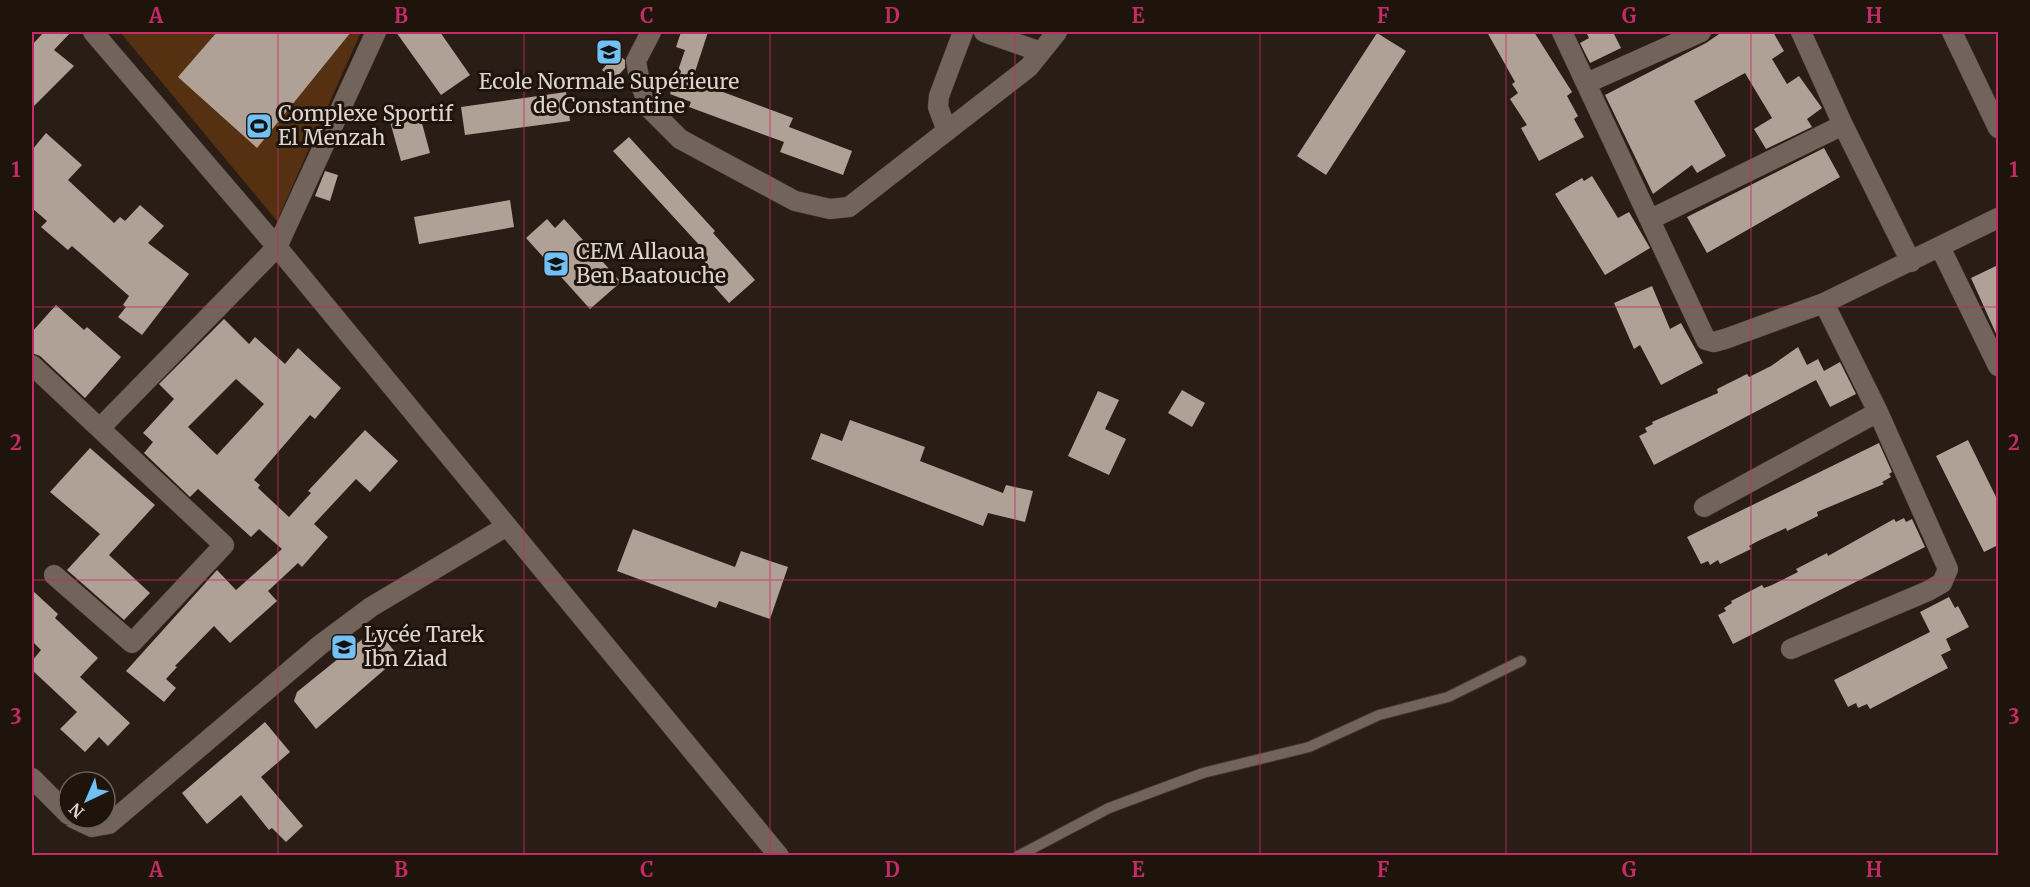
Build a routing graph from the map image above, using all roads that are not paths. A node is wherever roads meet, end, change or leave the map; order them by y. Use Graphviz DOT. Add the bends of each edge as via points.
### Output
graph roads {
  1 [pos="93,32"];
  2 [pos="376,32"];
  3 [pos="651,32"];
  4 [pos="963,32"];
  5 [pos="984,32"];
  6 [pos="1058,32"];
  7 [pos="1562,32"];
  8 [pos="1701,32"];
  9 [pos="1801,32"];
  10 [pos="1952,32"];
  11 [pos="1041,52"];
  12 [pos="1587,83"];
  13 [pos="1843,125"];
  14 [pos="1998,128"];
  15 [pos="947,131"];
  16 [pos="1998,218"];
  17 [pos="1651,219"];
  18 [pos="277,247"];
  19 [pos="1940,247"];
  20 [pos="1911,262"];
  21 [pos="1824,303"];
  22 [pos="32,365"];
  23 [pos="1998,366"];
  24 [pos="1878,412"];
  25 [pos="101,427"];
  26 [pos="1704,507"];
  27 [pos="507,526"];
  28 [pos="54,575"];
  29 [pos="1791,649"];
  30 [pos="1521,661"];
  31 [pos="32,778"];
  32 [pos="57,803"];
  33 [pos="117,817"];
  34 [pos="779,855"];
  35 [pos="1018,855"];
  1 -- 18 [label="street"];
  2 -- 18 [label="street"];
  3 -- 15 [label="street" via="636,61 650,109 680,139 795,201 830,209 849,207"];
  4 -- 15 [label="street" via="939,96 938,107"];
  5 -- 11 [label="street"];
  6 -- 11 [label="street"];
  7 -- 12 [label="street"];
  8 -- 12 [label="street"];
  9 -- 13 [label="street"];
  10 -- 14 [label="street"];
  11 -- 15 [label="street"];
  12 -- 17 [label="street"];
  13 -- 17 [label="street"];
  13 -- 20 [label="street"];
  16 -- 19 [label="street"];
  17 -- 21 [label="street" via="1706,340 1725,339"];
  18 -- 25 [label="street"];
  18 -- 27 [label="street"];
  19 -- 20 [label="street"];
  19 -- 23 [label="street"];
  20 -- 21 [label="street"];
  21 -- 24 [label="street"];
  22 -- 25 [label="street"];
  24 -- 26 [label="street"];
  24 -- 29 [label="street" via="1948,569 1942,583 1928,591"];
  25 -- 28 [label="street" via="224,545 132,643"];
  27 -- 33 [label="street" via="371,607 320,645"];
  27 -- 34 [label="street"];
  30 -- 35 [label="lane" via="1448,697 1379,715 1310,747 1203,773 1109,808"];
  31 -- 32 [label="street"];
}
